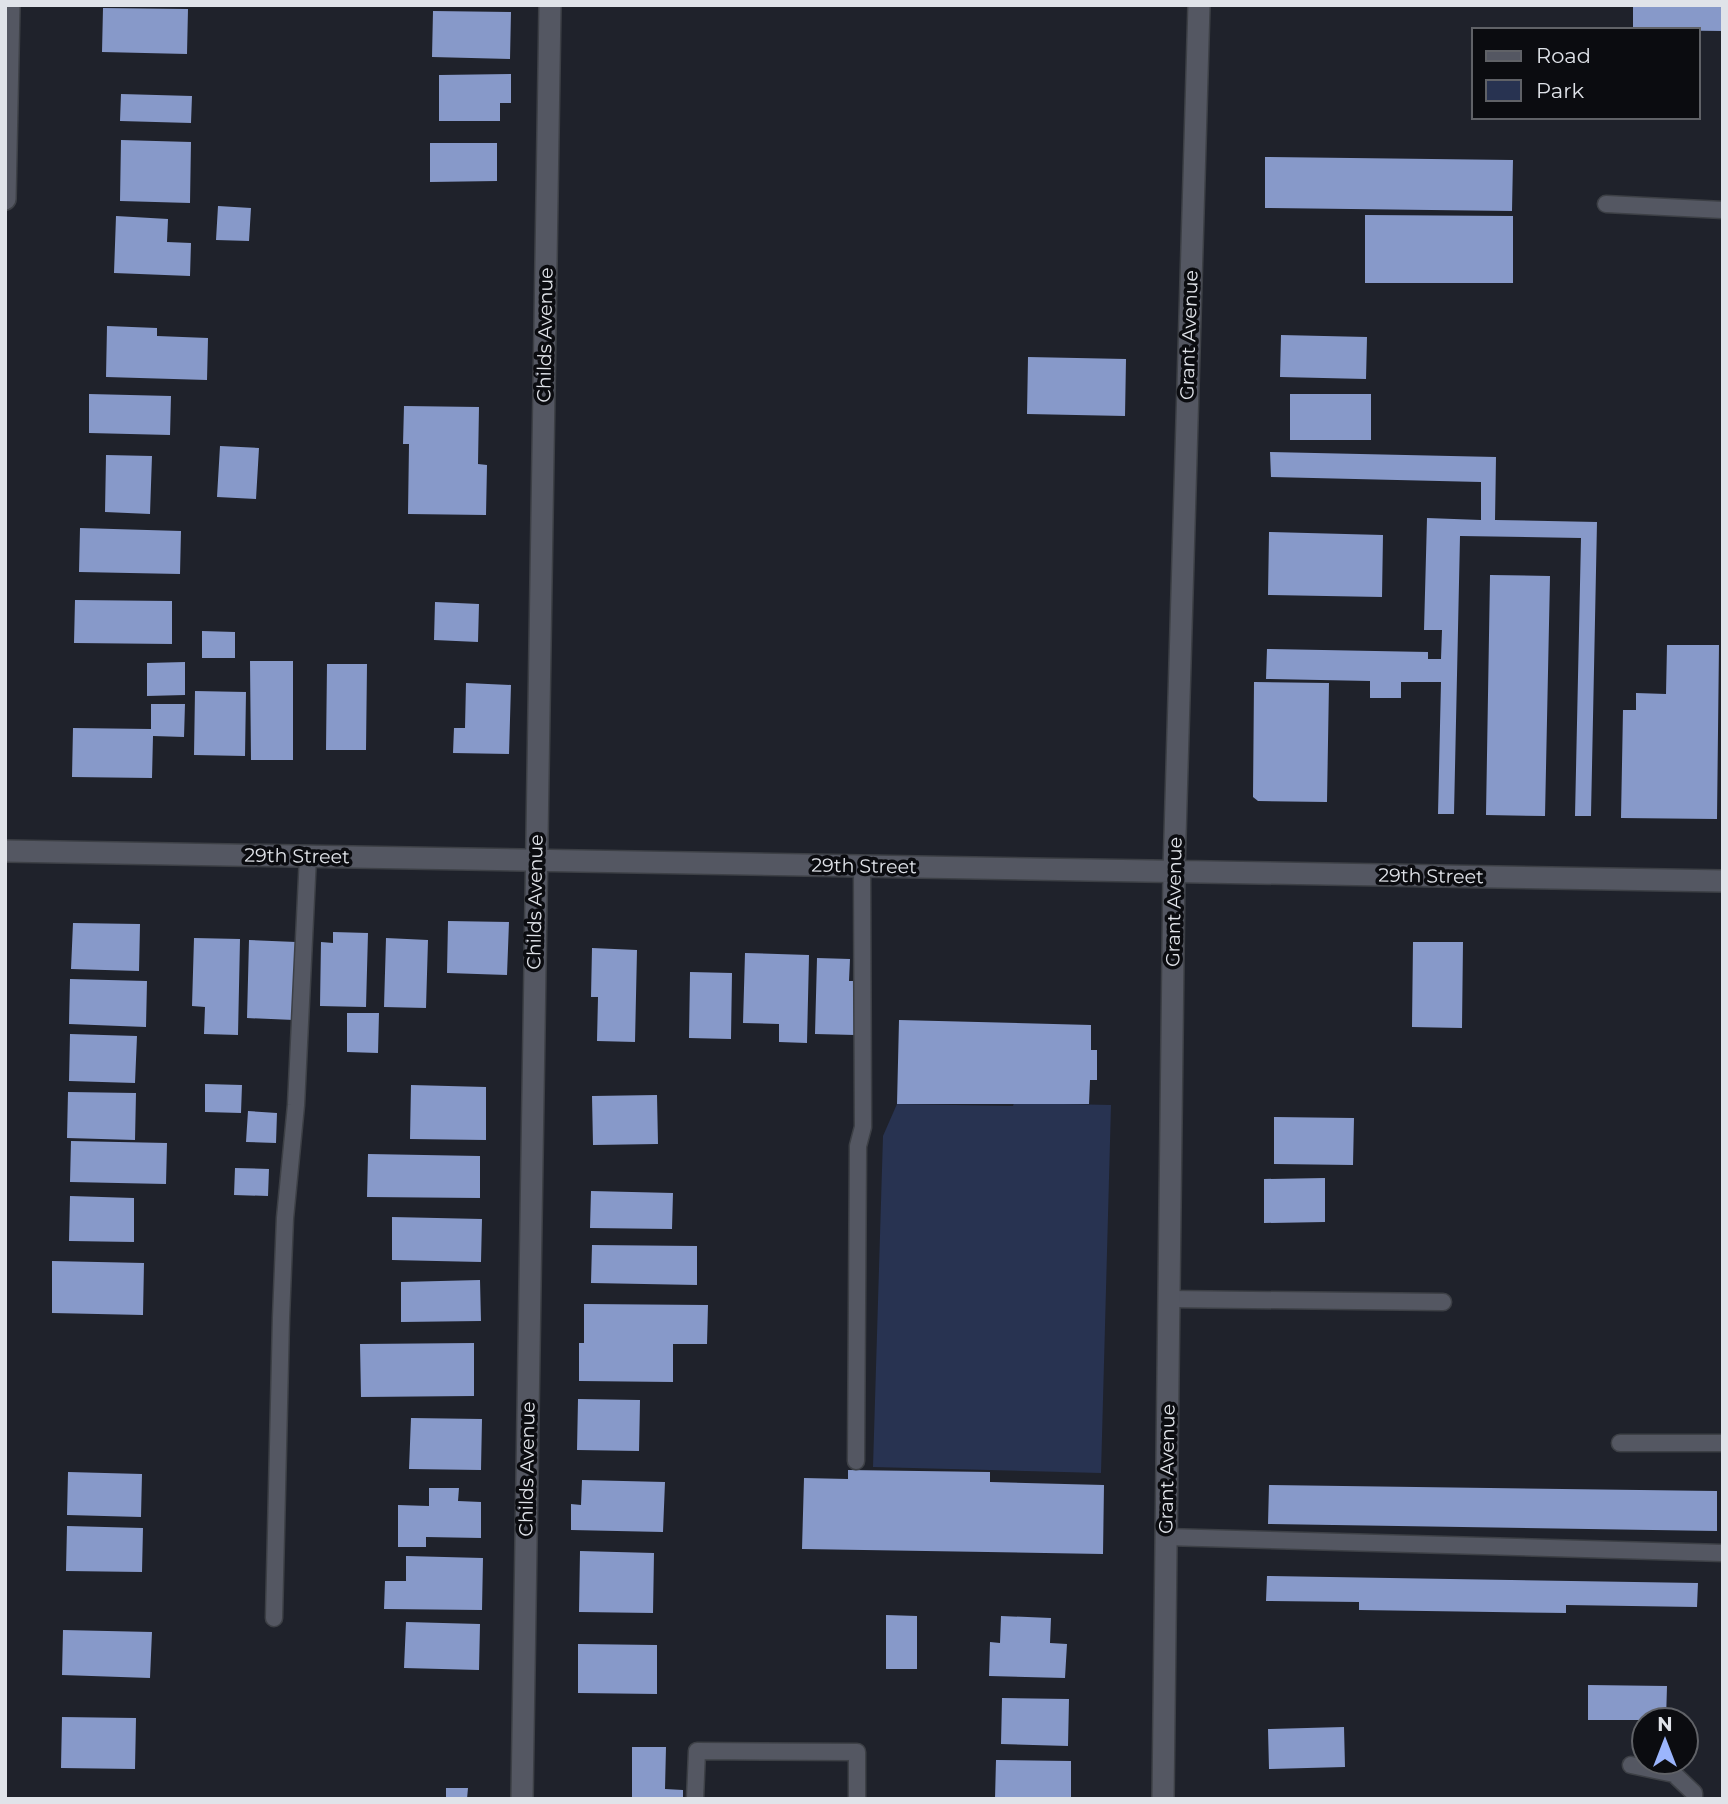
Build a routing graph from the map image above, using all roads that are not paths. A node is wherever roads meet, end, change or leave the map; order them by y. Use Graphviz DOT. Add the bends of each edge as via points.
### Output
graph roads {
  1 [pos="9,5"];
  2 [pos="550,5"];
  3 [pos="1199,5"];
  4 [pos="5,199"];
  5 [pos="1606,204"];
  6 [pos="1723,210"];
  7 [pos="5,851"];
  8 [pos="308,856"];
  9 [pos="536,860"];
  10 [pos="862,866"];
  11 [pos="1174,871"];
  12 [pos="1723,881"];
  13 [pos="1169,1299"];
  14 [pos="1443,1302"];
  15 [pos="1620,1443"];
  16 [pos="1723,1443"];
  17 [pos="856,1461"];
  18 [pos="1166,1537"];
  19 [pos="1723,1553"];
  20 [pos="274,1618"];
  21 [pos="1676,1776"];
  22 [pos="522,1799"];
  23 [pos="695,1799"];
  24 [pos="856,1799"];
  25 [pos="1163,1799"];
  26 [pos="1694,1799"];
  1 -- 4 [label="street"];
  2 -- 9 [label="street, Childs Avenue"];
  3 -- 11 [label="street, Grant Avenue"];
  5 -- 6 [label="lane"];
  7 -- 8 [label="street, 29th Street"];
  8 -- 9 [label="street, 29th Street"];
  8 -- 20 [label="lane" via="295,1117 285,1219"];
  9 -- 10 [label="street, 29th Street"];
  9 -- 22 [label="street, Childs Avenue"];
  10 -- 11 [label="street, 29th Street"];
  10 -- 17 [label="lane" via="863,1127 858,1146"];
  11 -- 12 [label="street, 29th Street"];
  11 -- 13 [label="street, Grant Avenue"];
  13 -- 14 [label="lane"];
  13 -- 18 [label="street, Grant Avenue"];
  15 -- 16 [label="lane"];
  18 -- 19 [label="lane"];
  18 -- 25 [label="street, Grant Avenue"];
  21 -- 26 [label="lane" via="1694,1793"];
  23 -- 24 [label="lane" via="697,1751 857,1752"];
}
